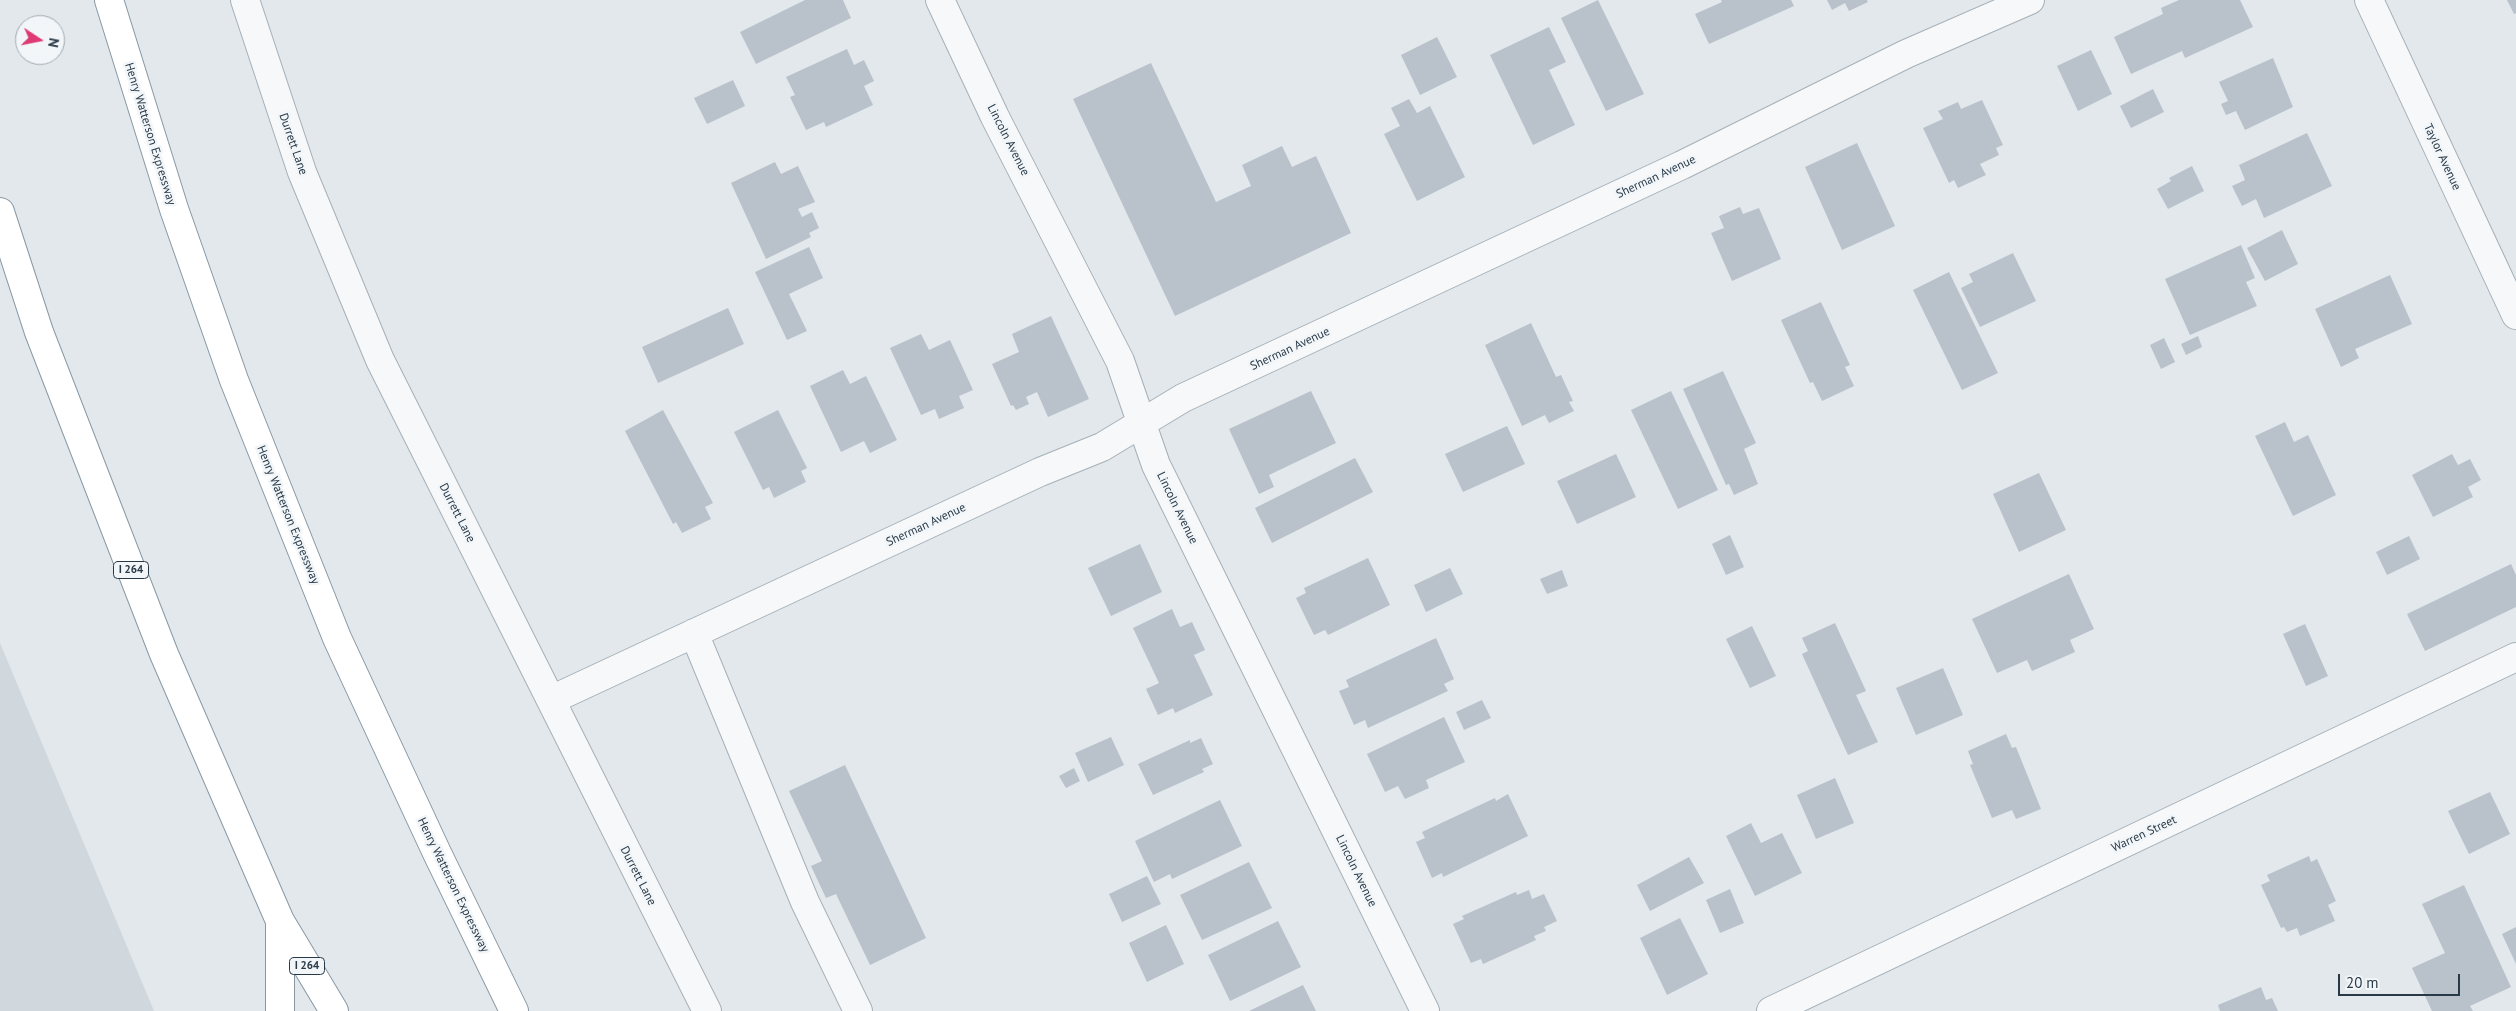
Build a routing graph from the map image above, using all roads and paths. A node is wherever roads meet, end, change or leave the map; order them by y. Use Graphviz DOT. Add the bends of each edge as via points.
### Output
graph roads {
  1 [pos="108,0"];
  2 [pos="245,0"];
  3 [pos="940,0"];
  4 [pos="2030,0"];
  5 [pos="2369,0"];
  6 [pos="0,212"];
  7 [pos="2516,315"];
  8 [pos="1142,423"];
  9 [pos="694,633"];
  10 [pos="2516,657"];
  11 [pos="551,700"];
  12 [pos="280,921"];
  13 [pos="280,1011"];
  14 [pos="334,1011"];
  15 [pos="514,1011"];
  16 [pos="707,1011"];
  17 [pos="858,1011"];
  18 [pos="1425,1011"];
  19 [pos="1771,1011"];
  1 -- 15 [label="highway, Henry Watterson Expressway" via="174,209 231,371 337,638"];
  2 -- 11 [label="street, Durrett Lane" via="302,172 380,360"];
  3 -- 8 [label="street, Lincoln Avenue" via="995,117 1120,362"];
  4 -- 8 [label="street, Sherman Avenue" via="1906,54 1673,169 1192,394"];
  5 -- 7 [label="street, Taylor Avenue"];
  6 -- 12 [label="highway, I 264" via="39,332 164,654"];
  8 -- 9 [label="street, Sherman Avenue" via="1102,447 1040,472"];
  8 -- 18 [label="street, Lincoln Avenue" via="1156,465"];
  9 -- 11 [label="street, Sherman Avenue"];
  9 -- 17 [label="street" via="805,902"];
  10 -- 19 [label="street, Warren Street"];
  11 -- 16 [label="street, Durrett Lane"];
  12 -- 13 [label="highway"];
  12 -- 14 [label="highway, I 264"];
}
